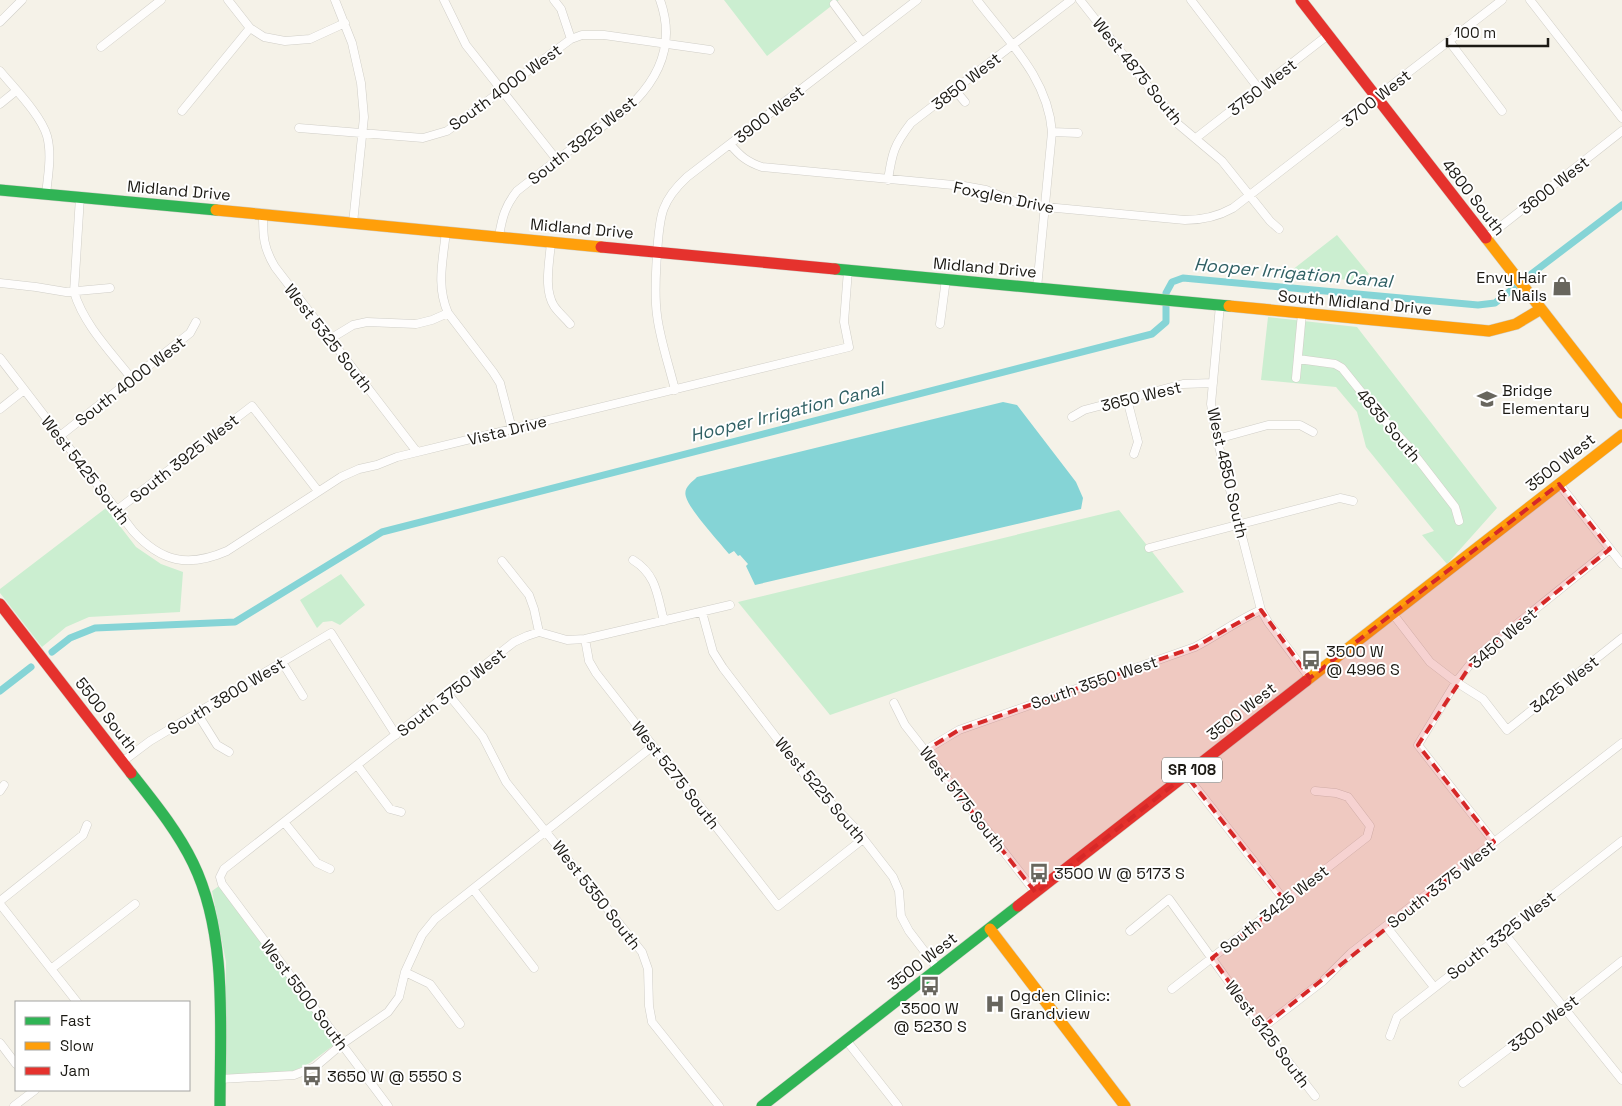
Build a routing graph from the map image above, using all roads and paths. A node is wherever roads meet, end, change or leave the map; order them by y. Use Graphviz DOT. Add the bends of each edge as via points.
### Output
graph roads {
  1 [pos="22,0"];
  2 [pos="161,0"];
  3 [pos="228,0"];
  4 [pos="335,0"];
  5 [pos="444,0"];
  6 [pos="554,0"];
  7 [pos="660,0"];
  8 [pos="917,0"];
  9 [pos="977,0"];
  10 [pos="1071,0"];
  11 [pos="1080,0"];
  12 [pos="1191,0"];
  13 [pos="1300,0"];
  14 [pos="1502,0"];
  15 [pos="1530,0"];
  16 [pos="834,4"];
  17 [pos="0,22"];
  18 [pos="345,23"];
  19 [pos="250,28"];
  20 [pos="1328,35"];
  21 [pos="571,39"];
  22 [pos="1449,41"];
  23 [pos="862,42"];
  24 [pos="666,44"];
  25 [pos="1012,45"];
  26 [pos="101,47"];
  27 [pos="710,50"];
  28 [pos="0,70"];
  29 [pos="1259,88"];
  30 [pos="502,90"];
  31 [pos="955,90"];
  32 [pos="16,91"];
  33 [pos="1376,97"];
  34 [pos="965,102"];
  35 [pos="0,104"];
  36 [pos="182,111"];
  37 [pos="1502,111"];
  38 [pos="1622,118"];
  39 [pos="299,128"];
  40 [pos="1052,132"];
  41 [pos="1622,132"];
  42 [pos="362,133"];
  43 [pos="1078,133"];
  44 [pos="1196,138"];
  45 [pos="730,144"];
  46 [pos="557,160"];
  47 [pos="888,180"];
  48 [pos="0,190"];
  49 [pos="46,194"];
  50 [pos="1249,195"];
  51 [pos="80,197"];
  52 [pos="1044,207"];
  53 [pos="263,214"];
  54 [pos="353,223"];
  55 [pos="1279,228"];
  56 [pos="446,231"];
  57 [pos="499,236"];
  58 [pos="1486,238"];
  59 [pos="551,241"];
  60 [pos="658,252"];
  61 [pos="848,270"];
  62 [pos="946,279"];
  63 [pos="0,283"];
  64 [pos="110,288"];
  65 [pos="1036,288"];
  66 [pos="74,292"];
  67 [pos="1166,300"];
  68 [pos="1220,305"];
  69 [pos="1541,309"];
  70 [pos="448,313"];
  71 [pos="1302,313"];
  72 [pos="196,322"];
  73 [pos="570,324"];
  74 [pos="940,324"];
  75 [pos="330,339"];
  76 [pos="0,358"];
  77 [pos="1298,359"];
  78 [pos="1296,378"];
  79 [pos="132,379"];
  80 [pos="1213,383"];
  81 [pos="24,390"];
  82 [pos="675,390"];
  83 [pos="1128,399"];
  84 [pos="0,409"];
  85 [pos="1622,413"];
  86 [pos="1072,417"];
  87 [pos="512,429"];
  88 [pos="1313,432"];
  89 [pos="1622,435"];
  90 [pos="60,436"];
  91 [pos="1217,438"];
  92 [pos="417,452"];
  93 [pos="1134,454"];
  94 [pos="1559,484"];
  95 [pos="318,491"];
  96 [pos="1353,501"];
  97 [pos="117,510"];
  98 [pos="1459,520"];
  99 [pos="1240,524"];
  100 [pos="1149,548"];
  101 [pos="1610,549"];
  102 [pos="633,560"];
  103 [pos="502,561"];
  104 [pos="186,562"];
  105 [pos="1622,564"];
  106 [pos="0,605"];
  107 [pos="730,605"];
  108 [pos="1261,610"];
  109 [pos="702,612"];
  110 [pos="1393,614"];
  111 [pos="664,621"];
  112 [pos="539,632"];
  113 [pos="1622,638"];
  114 [pos="585,640"];
  115 [pos="282,662"];
  116 [pos="1310,678"];
  117 [pos="1456,682"];
  118 [pos="448,694"];
  119 [pos="303,696"];
  120 [pos="894,703"];
  121 [pos="197,713"];
  122 [pos="396,735"];
  123 [pos="1622,743"];
  124 [pos="653,746"];
  125 [pos="924,751"];
  126 [pos="229,752"];
  127 [pos="122,762"];
  128 [pos="357,765"];
  129 [pos="1186,775"];
  130 [pos="1315,791"];
  131 [pos="401,812"];
  132 [pos="284,822"];
  133 [pos="87,825"];
  134 [pos="546,831"];
  135 [pos="863,839"];
  136 [pos="1622,841"];
  137 [pos="1494,842"];
  138 [pos="330,868"];
  139 [pos="222,884"];
  140 [pos="473,889"];
  141 [pos="1036,893"];
  142 [pos="1285,901"];
  143 [pos="0,903"];
  144 [pos="135,904"];
  145 [pos="1386,926"];
  146 [pos="990,929"];
  147 [pos="1130,931"];
  148 [pos="1504,933"];
  149 [pos="1212,958"];
  150 [pos="1622,961"];
  151 [pos="534,968"];
  152 [pos="51,969"];
  153 [pos="938,969"];
  154 [pos="405,972"];
  155 [pos="1434,988"];
  156 [pos="1172,989"];
  157 [pos="76,1001"];
  158 [pos="1563,1008"];
  159 [pos="460,1024"];
  160 [pos="1262,1028"];
  161 [pos="1390,1036"];
  162 [pos="846,1040"];
  163 [pos="0,1043"];
  164 [pos="342,1044"];
  165 [pos="15,1063"];
  166 [pos="220,1080"];
  167 [pos="1622,1080"];
  168 [pos="1464,1083"];
  169 [pos="34,1091"];
  170 [pos="1315,1096"];
  171 [pos="14,1106"];
  172 [pos="220,1106"];
  173 [pos="388,1106"];
  174 [pos="719,1106"];
  175 [pos="762,1106"];
  176 [pos="898,1106"];
  177 [pos="1126,1106"];
  1 -- 17 [label="street"];
  2 -- 26 [label="street"];
  3 -- 19 [label="street"];
  4 -- 18 [label="street"];
  5 -- 30 [label="street" via="466,45"];
  6 -- 21 [label="street" via="561,9"];
  7 -- 24 [label="street, South 3925 West" via="665,15"];
  8 -- 23 [label="street, 3900 West"];
  9 -- 25 [label="street"];
  10 -- 25 [label="street, 3850 West"];
  11 -- 44 [label="street, West 4875 South" via="1178,124"];
  12 -- 29 [label="street"];
  13 -- 20 [label="street, 4800 South"];
  14 -- 22 [label="street, 3700 West"];
  15 -- 38 [label="street"];
  16 -- 23 [label="street"];
  18 -- 19 [label="street" via="310,39 285,41 264,37"];
  18 -- 42 [label="street" via="361,83"];
  19 -- 36 [label="street"];
  20 -- 29 [label="street, 3750 West"];
  20 -- 33 [label="street, 4800 South"];
  21 -- 24 [label="street, South 4000 West" via="582,35 604,35"];
  21 -- 30 [label="street, South 4000 West"];
  22 -- 33 [label="street, 3700 West"];
  22 -- 37 [label="street"];
  23 -- 45 [label="street, 3900 West"];
  24 -- 27 [label="street, South 4000 West"];
  24 -- 46 [label="street, South 3925 West" via="652,80 634,102"];
  25 -- 31 [label="street, 3850 West"];
  25 -- 40 [label="street" via="1041,86 1051,115"];
  28 -- 32 [label="street"];
  29 -- 44 [label="street, 3750 West"];
  30 -- 42 [label="street, South 4000 West" via="447,131 423,138"];
  30 -- 46 [label="street"];
  31 -- 34 [label="street"];
  31 -- 47 [label="street, 3850 West" via="911,123 898,140 891,155"];
  32 -- 35 [label="street"];
  32 -- 49 [label="street" via="42,122 48,137"];
  33 -- 50 [label="street, 3700 West"];
  33 -- 58 [label="street, 4800 South"];
  39 -- 42 [label="street, South 4000 West"];
  40 -- 43 [label="street"];
  40 -- 52 [label="street"];
  41 -- 58 [label="street, 3600 West"];
  42 -- 54 [label="street"];
  44 -- 50 [label="street, West 4875 South" via="1222,161"];
  45 -- 47 [label="street, Foxglen Drive" via="740,156 762,166"];
  45 -- 60 [label="street, 3900 West" via="687,177 667,199 659,226"];
  46 -- 57 [label="street, South 3925 West" via="517,191 508,203"];
  47 -- 52 [label="street, Foxglen Drive" via="978,189 1018,203"];
  48 -- 49 [label="street, Midland Drive"];
  49 -- 51 [label="street, Midland Drive"];
  50 -- 52 [label="street, Foxglen Drive" via="1219,216 1202,220"];
  50 -- 55 [label="street, West 4875 South"];
  51 -- 53 [label="street, Midland Drive"];
  51 -- 66 [label="street"];
  52 -- 65 [label="street"];
  53 -- 54 [label="street, Midland Drive"];
  53 -- 75 [label="street, West 5325 South" via="266,253"];
  54 -- 56 [label="street, Midland Drive"];
  56 -- 57 [label="street, Midland Drive"];
  56 -- 70 [label="street" via="440,290"];
  57 -- 59 [label="street, Midland Drive"];
  58 -- 69 [label="street, 4800 South"];
  59 -- 60 [label="street, Midland Drive"];
  59 -- 73 [label="street" via="549,292 554,305"];
  60 -- 61 [label="street, Midland Drive"];
  60 -- 82 [label="street, 3900 West" via="654,286 657,315"];
  61 -- 62 [label="street, Midland Drive"];
  61 -- 82 [label="street, Vista Drive" via="844,322 849,347"];
  62 -- 65 [label="street, Midland Drive"];
  62 -- 74 [label="street"];
  63 -- 66 [label="street"];
  64 -- 66 [label="street"];
  65 -- 67 [label="street, Midland Drive"];
  66 -- 79 [label="street" via="85,318"];
  67 -- 68 [label="street, South Midland Drive"];
  68 -- 71 [label="street, South Midland Drive"];
  68 -- 80 [label="street, West 4850 South"];
  69 -- 71 [label="street, South Midland Drive" via="1520,324 1489,331"];
  69 -- 85 [label="street, 4800 South"];
  70 -- 75 [label="street" via="416,324 367,322 353,325"];
  70 -- 87 [label="street" via="500,383"];
  71 -- 77 [label="street"];
  72 -- 79 [label="street, South 4000 West" via="190,333"];
  75 -- 92 [label="street, West 5325 South"];
  76 -- 81 [label="street, West 5425 South"];
  77 -- 78 [label="street"];
  77 -- 98 [label="street, 4835 South" via="1335,364 1342,368 1455,507"];
  79 -- 90 [label="street, South 4000 West"];
  80 -- 83 [label="street, 3650 West" via="1183,384"];
  80 -- 91 [label="street, West 4850 South" via="1211,404"];
  81 -- 84 [label="street"];
  81 -- 90 [label="street, West 5425 South"];
  82 -- 87 [label="street, Vista Drive"];
  83 -- 86 [label="street, 3650 West" via="1084,410"];
  83 -- 93 [label="street" via="1138,442"];
  87 -- 92 [label="street, Vista Drive"];
  88 -- 91 [label="street" via="1300,426 1268,425"];
  89 -- 94 [label="street, 3500 West / SR 108"];
  90 -- 97 [label="street, West 5425 South"];
  91 -- 99 [label="street, West 4850 South"];
  92 -- 95 [label="street, Vista Drive" via="359,469"];
  94 -- 101 [label="street"];
  94 -- 110 [label="street, 3500 West / SR 108"];
  95 -- 97 [label="street, South 3925 West" via="252,406"];
  95 -- 104 [label="street, Vista Drive" via="227,551 213,558"];
  96 -- 99 [label="street" via="1340,498"];
  97 -- 104 [label="street, West 5425 South" via="143,542 157,552"];
  99 -- 100 [label="street"];
  99 -- 108 [label="street, West 4850 South"];
  101 -- 105 [label="street"];
  101 -- 117 [label="street, 3450 West" via="1476,657"];
  102 -- 111 [label="street" via="644,566 652,578"];
  103 -- 112 [label="street" via="529,595"];
  106 -- 127 [label="street, 5500 South"];
  107 -- 109 [label="street"];
  108 -- 116 [label="street, West 4850 South"];
  108 -- 125 [label="street, South 3550 West" via="1195,646 960,730"];
  109 -- 111 [label="street"];
  109 -- 135 [label="street, West 5225 South" via="713,652 723,668 808,779"];
  110 -- 116 [label="street, 3500 West / SR 108"];
  110 -- 117 [label="street" via="1430,662"];
  111 -- 114 [label="street"];
  112 -- 114 [label="street" via="567,640"];
  112 -- 118 [label="street, South 3750 West" via="514,642"];
  113 -- 117 [label="street, 3425 West" via="1507,730 1483,699"];
  114 -- 124 [label="street, West 5275 South" via="589,661 596,673"];
  115 -- 119 [label="street"];
  115 -- 121 [label="street, South 3800 West"];
  115 -- 122 [label="street, South 3800 West" via="331,633"];
  116 -- 129 [label="street, 3500 West / SR 108"];
  117 -- 137 [label="street, 3450 West" via="1418,745"];
  118 -- 122 [label="street, South 3750 West"];
  118 -- 134 [label="street, West 5350 South" via="483,737 506,782"];
  120 -- 125 [label="street, West 5175 South" via="904,725"];
  121 -- 126 [label="street" via="217,745"];
  121 -- 127 [label="street, South 3800 West"];
  122 -- 128 [label="street, South 3750 West"];
  123 -- 137 [label="street, South 3375 West"];
  124 -- 134 [label="street"];
  124 -- 135 [label="street, West 5275 South" via="778,906"];
  125 -- 141 [label="street, West 5175 South"];
  127 -- 166 [label="street, 5500 South" via="185,847 200,878 210,912 217,958"];
  128 -- 131 [label="street" via="390,808"];
  128 -- 132 [label="street, South 3750 West"];
  129 -- 141 [label="street, 3500 West / SR 108"];
  129 -- 142 [label="street"];
  130 -- 142 [label="street, South 3425 West" via="1348,797 1370,826 1367,837"];
  132 -- 138 [label="street" via="317,863"];
  132 -- 139 [label="street, South 3750 West" via="224,869 220,877"];
  133 -- 143 [label="street" via="83,835"];
  134 -- 140 [label="street"];
  134 -- 174 [label="street, West 5350 South" via="642,952 648,969 652,1022"];
  135 -- 153 [label="street, West 5225 South" via="893,877 900,892 900,916"];
  136 -- 148 [label="street, South 3325 West"];
  137 -- 145 [label="street, South 3375 West"];
  139 -- 164 [label="street, West 5500 South"];
  140 -- 151 [label="street"];
  140 -- 154 [label="street" via="435,919 422,935"];
  141 -- 146 [label="street, 3500 West / SR 108"];
  142 -- 149 [label="street, South 3425 West"];
  143 -- 152 [label="street"];
  144 -- 152 [label="street"];
  145 -- 155 [label="street"];
  145 -- 160 [label="street, South 3375 West"];
  146 -- 153 [label="street, 3500 West / SR 108"];
  146 -- 177 [label="street"];
  147 -- 149 [label="street, West 5125 South" via="1169,899"];
  148 -- 155 [label="street, South 3325 West"];
  148 -- 158 [label="street"];
  149 -- 156 [label="street, South 3425 West"];
  149 -- 160 [label="street, West 5125 South"];
  150 -- 158 [label="street, 3300 West"];
  152 -- 157 [label="street"];
  153 -- 162 [label="street, 3500 West / SR 108"];
  154 -- 159 [label="street" via="430,984"];
  154 -- 164 [label="street" via="399,997 388,1012"];
  155 -- 161 [label="street, South 3325 West" via="1397,1016"];
  158 -- 167 [label="street"];
  158 -- 168 [label="street, 3300 West"];
  160 -- 170 [label="street, West 5125 South"];
  162 -- 175 [label="street, 3500 West / SR 108"];
  162 -- 176 [label="street"];
  163 -- 165 [label="street"];
  164 -- 166 [label="street" via="315,1067 294,1075"];
  164 -- 173 [label="street, West 5500 South"];
  166 -- 172 [label="street, 5500 South"];
  169 -- 171 [label="street"];
}
